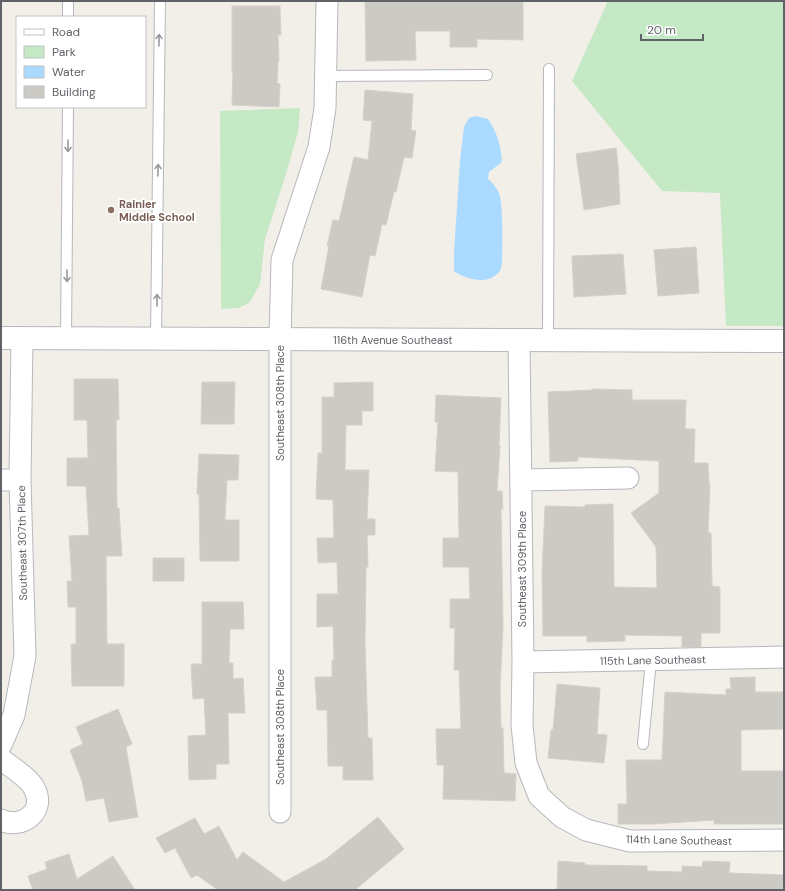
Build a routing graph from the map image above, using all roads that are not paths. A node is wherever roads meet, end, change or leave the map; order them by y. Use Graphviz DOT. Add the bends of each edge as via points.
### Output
graph roads {
  1 [pos="68,1"];
  2 [pos="160,1"];
  3 [pos="327,1"];
  4 [pos="68,16"];
  5 [pos="549,69"];
  6 [pos="487,75"];
  7 [pos="326,76"];
  8 [pos="68,108"];
  9 [pos="11,338"];
  10 [pos="66,338"];
  11 [pos="156,339"];
  12 [pos="280,339"];
  13 [pos="519,340"];
  14 [pos="548,340"];
  15 [pos="784,341"];
  16 [pos="628,478"];
  17 [pos="11,480"];
  18 [pos="521,480"];
  19 [pos="784,657"];
  20 [pos="651,660"];
  21 [pos="522,662"];
  22 [pos="643,744"];
  23 [pos="1,745"];
  24 [pos="1,759"];
  25 [pos="539,796"];
  26 [pos="280,812"];
  27 [pos="1,820"];
  28 [pos="784,840"];
  1 -- 4 [label="lane"];
  11 -- 2 [label="lane, one-way"];
  3 -- 7 [label="street, Southeast 308th Place"];
  5 -- 14 [label="lane"];
  6 -- 7 [label="lane"];
  7 -- 12 [label="street, Southeast 308th Place" via="325,108 319,147 282,260"];
  8 -- 10 [label="lane, one-way"];
  9 -- 10 [label="street, 116th Avenue Southeast"];
  9 -- 17 [label="street, Southeast 307th Place"];
  10 -- 11 [label="street, 116th Avenue Southeast"];
  11 -- 12 [label="street, 116th Avenue Southeast"];
  12 -- 13 [label="street, 116th Avenue Southeast"];
  12 -- 26 [label="street, Southeast 308th Place"];
  13 -- 14 [label="street, 116th Avenue Southeast"];
  13 -- 18 [label="street, Southeast 309th Place"];
  14 -- 15 [label="street, 116th Avenue Southeast"];
  16 -- 18 [label="street"];
  17 -- 23 [label="street, Southeast 307th Place" via="25,656 14,715"];
  18 -- 21 [label="street, Southeast 309th Place"];
  19 -- 20 [label="street, 115th Lane Southeast"];
  20 -- 21 [label="street, 115th Lane Southeast"];
  20 -- 22 [label="lane"];
  21 -- 25 [label="street, Southeast 309th Place" via="522,725 526,763"];
  24 -- 27 [label="street" via="28,780 37,796 37,806 26,820 17,823"];
  25 -- 28 [label="street, 114th Lane Southeast" via="562,817 586,830 630,841"];
}
